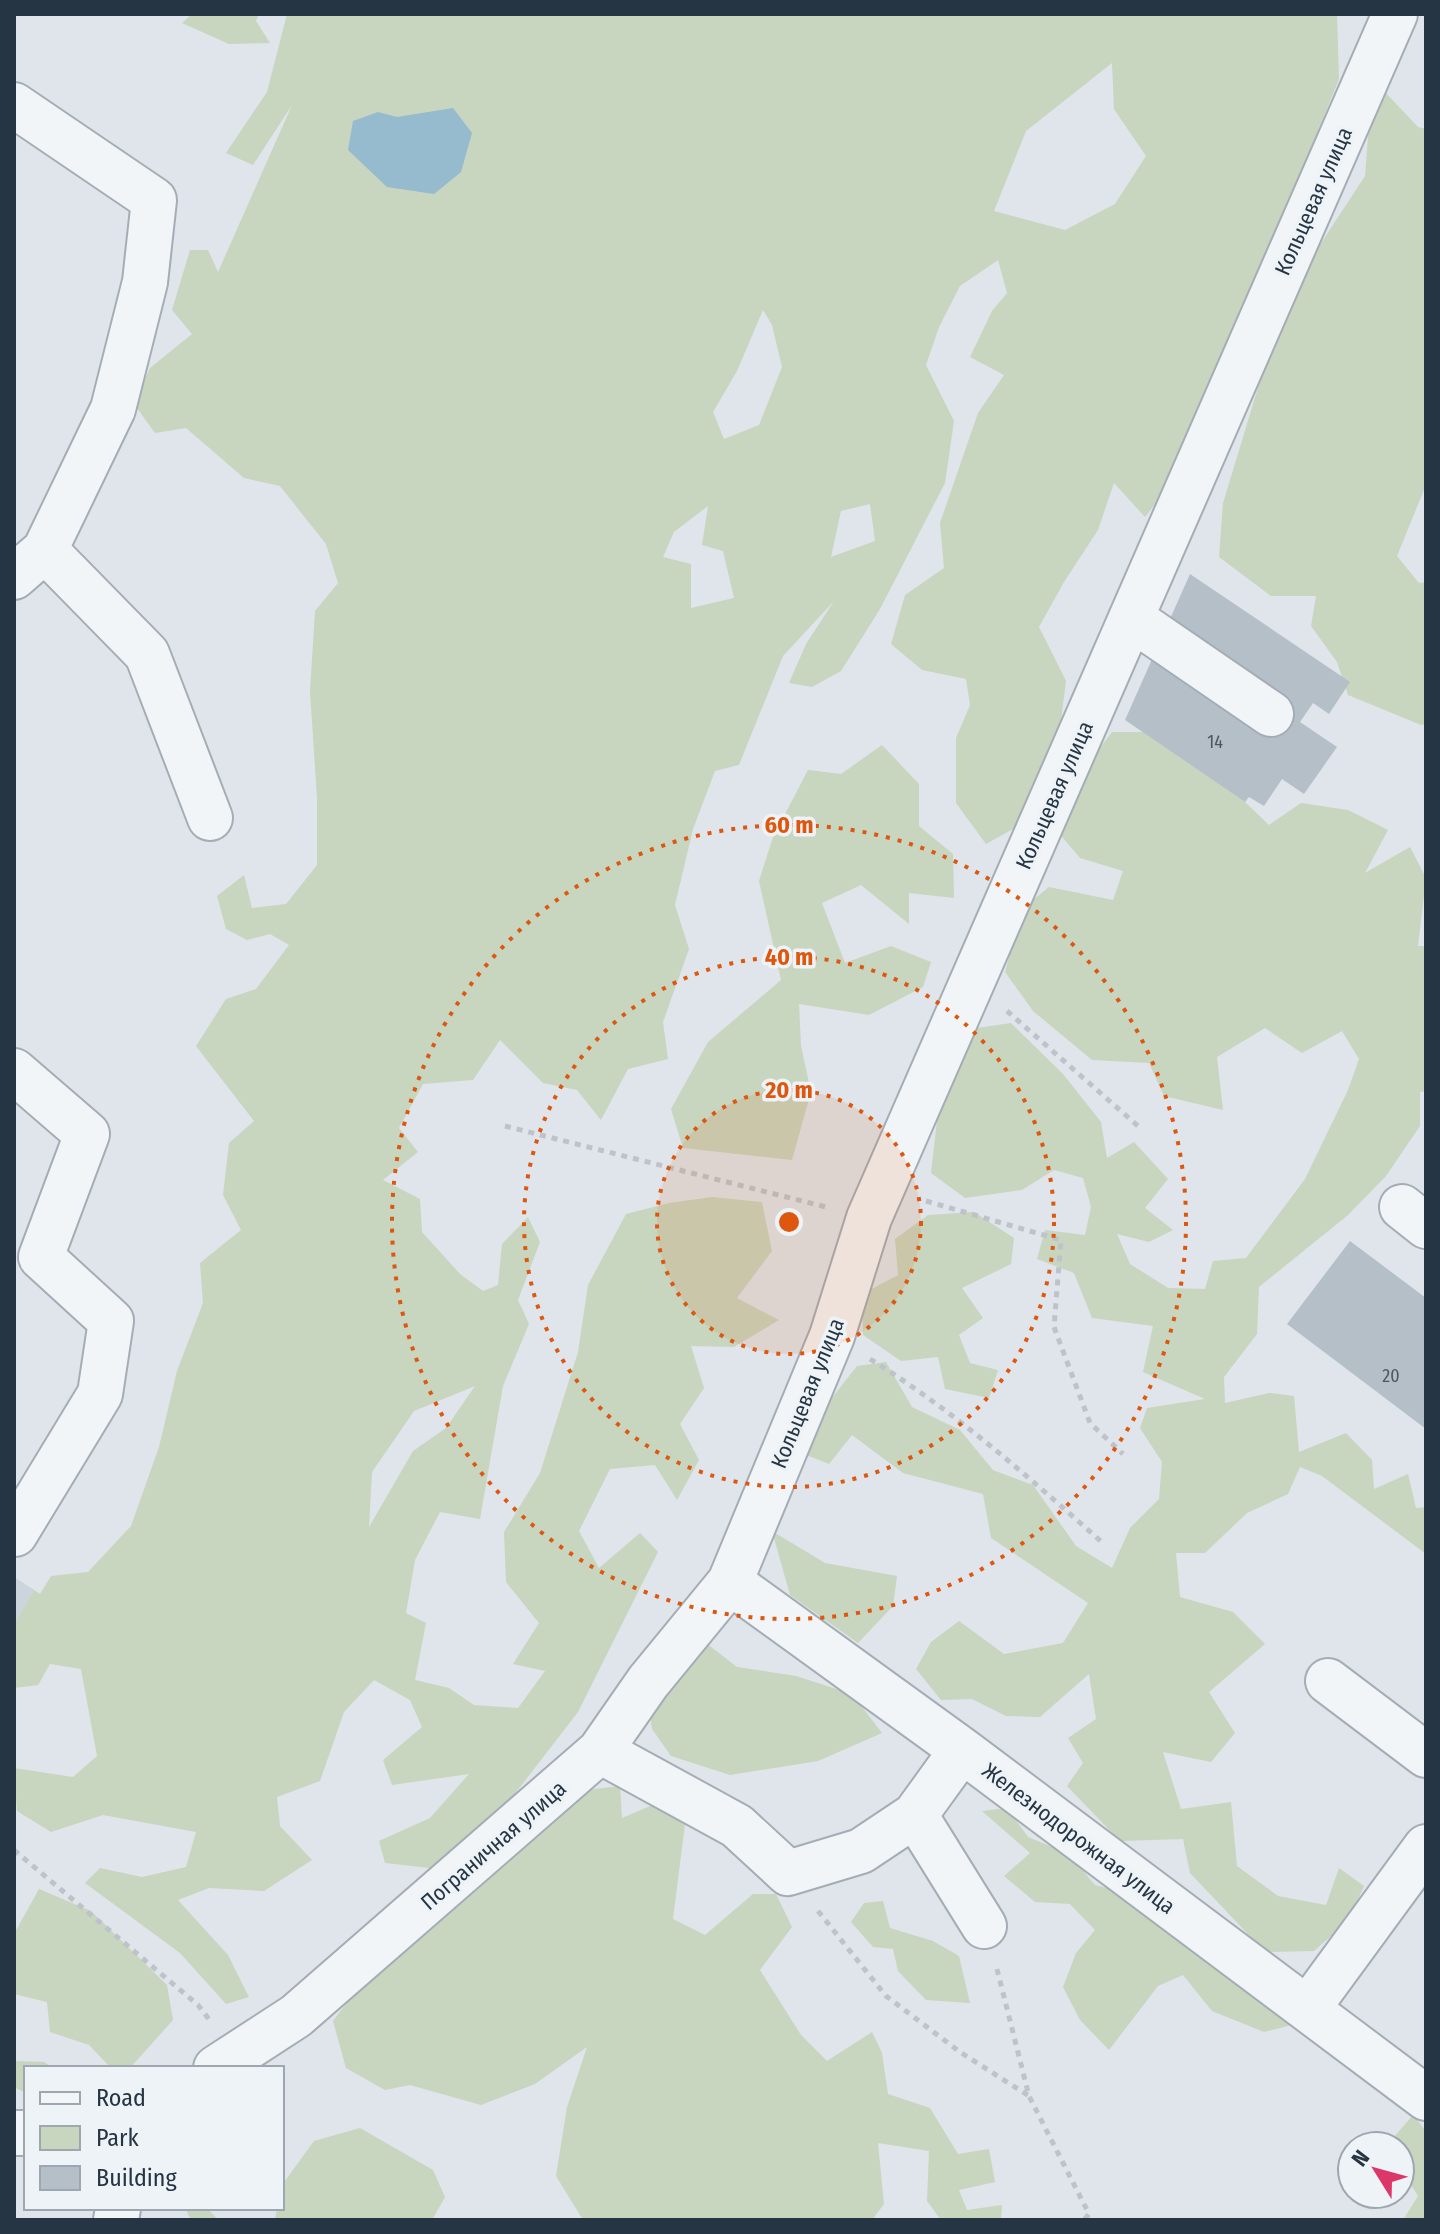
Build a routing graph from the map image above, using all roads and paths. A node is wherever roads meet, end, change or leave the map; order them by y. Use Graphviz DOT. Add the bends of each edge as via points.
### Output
graph roads {
  1 [pos="1395,14"];
  2 [pos="14,105"];
  3 [pos="30,563"];
  4 [pos="1131,618"];
  5 [pos="1271,714"];
  6 [pos="210,818"];
  7 [pos="973,982"];
  8 [pos="14,1071"];
  9 [pos="505,1126"];
  10 [pos="1138,1126"];
  11 [pos="876,1204"];
  12 [pos="832,1336"];
  13 [pos="1123,1454"];
  14 [pos="15,1534"];
  15 [pos="1103,1543"];
  16 [pos="730,1582"];
  17 [pos="1328,1681"];
  18 [pos="962,1750"];
  19 [pos="600,1751"];
  20 [pos="1426,1755"];
  21 [pos="915,1815"];
  22 [pos="1426,1847"];
  23 [pos="14,1850"];
  24 [pos="788,1873"];
  25 [pos="984,1926"];
  26 [pos="1308,2008"];
  27 [pos="226,2061"];
  28 [pos="1029,2096"];
  29 [pos="1426,2098"];
  30 [pos="1084,2220"];
  1 -- 4 [label="street, Кольцевая улица"];
  2 -- 3 [label="street" via="154,200 145,282 113,409"];
  3 -- 6 [label="street" via="147,654"];
  4 -- 5 [label="street"];
  4 -- 7 [label="street, Кольцевая улица"];
  7 -- 10 [label="path"];
  7 -- 11 [label="street, Кольцевая улица"];
  8 -- 14 [label="street" via="87,1134 41,1257 111,1321 100,1394"];
  9 -- 11 [label="path"];
  11 -- 12 [label="street, Кольцевая улица"];
  11 -- 13 [label="path" via="1061,1240 1054,1327 1090,1423"];
  12 -- 15 [label="path" via="923,1392"];
  12 -- 16 [label="street, Кольцевая улица"];
  16 -- 18 [label="street, Железнодорожная улица"];
  16 -- 19 [label="street, Пограничная улица" via="648,1682"];
  17 -- 20 [label="street"];
  18 -- 21 [label="street"];
  18 -- 26 [label="street, Железнодорожная улица"];
  19 -- 24 [label="street" via="737,1826"];
  19 -- 27 [label="street, Пограничная улица" via="296,2016"];
  21 -- 24 [label="street" via="861,1851"];
  21 -- 25 [label="street"];
  22 -- 26 [label="street"];
  23 -- 27 [label="path" via="198,2005"];
  24 -- 28 [label="path" via="886,1996"];
  25 -- 28 [label="path"];
  26 -- 29 [label="street, Железнодорожная улица"];
  28 -- 30 [label="path" via="1089,2214"];
}
